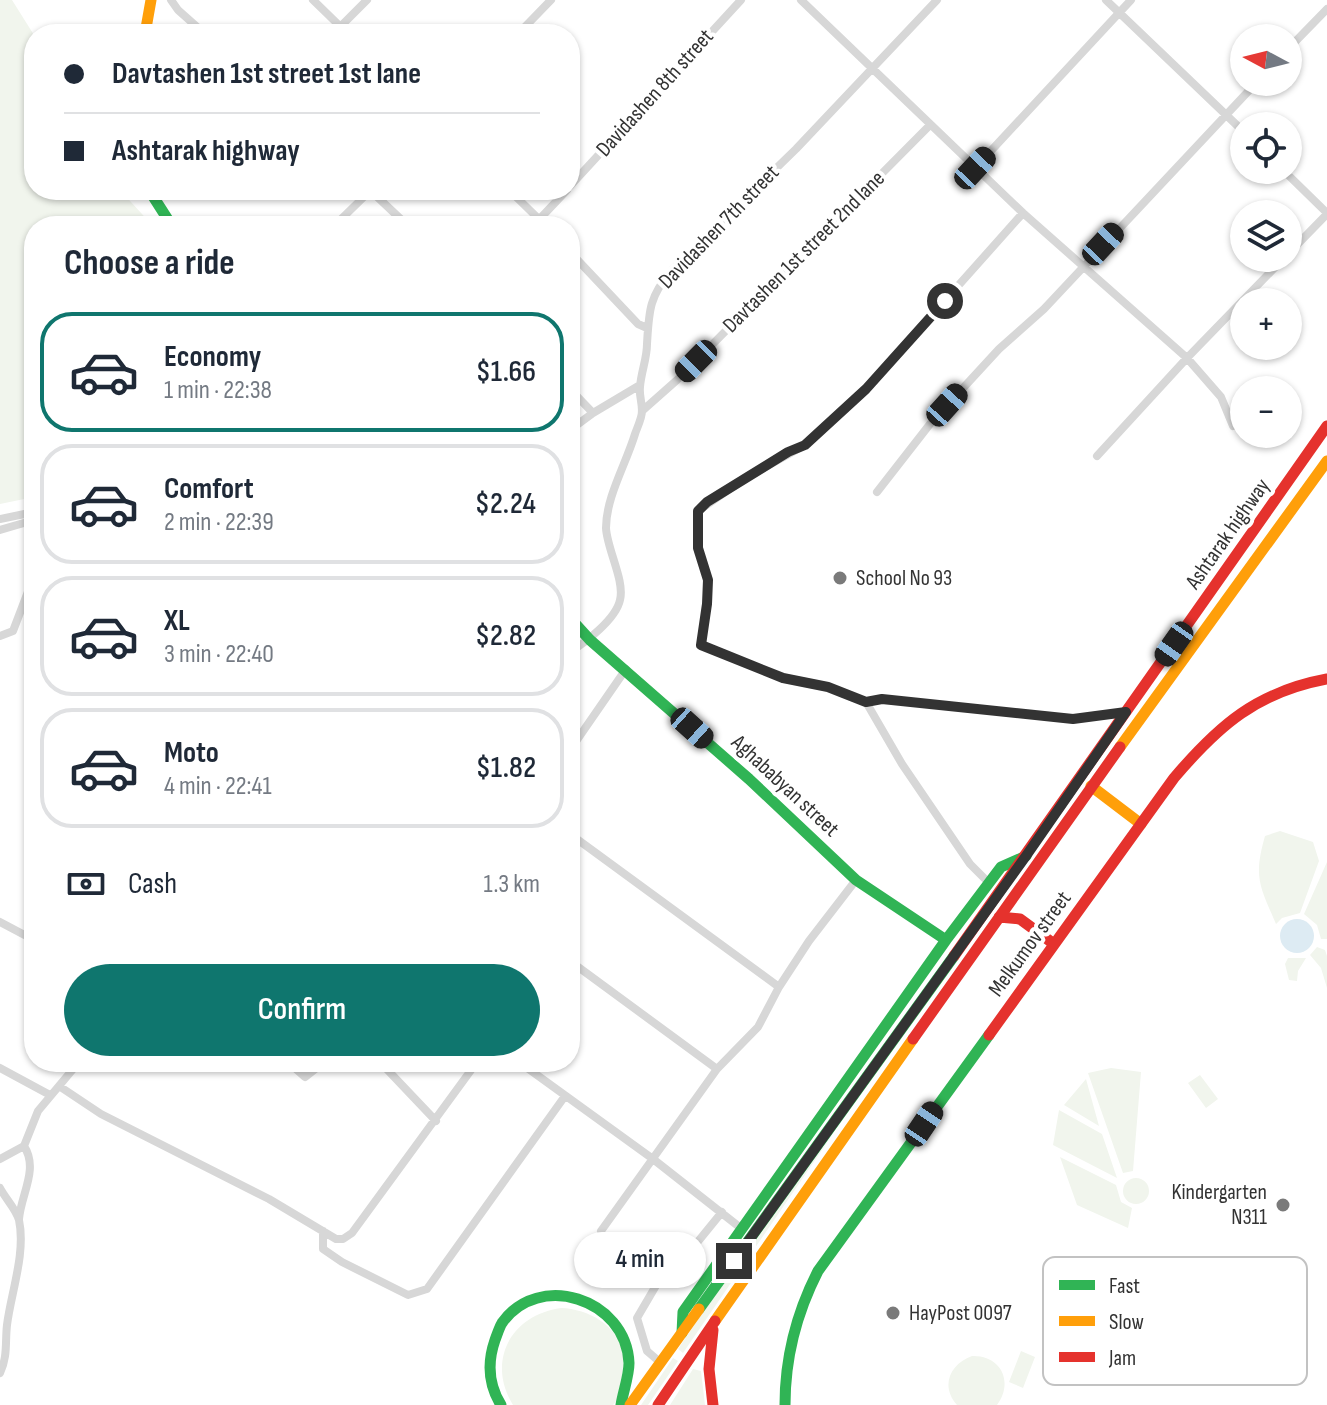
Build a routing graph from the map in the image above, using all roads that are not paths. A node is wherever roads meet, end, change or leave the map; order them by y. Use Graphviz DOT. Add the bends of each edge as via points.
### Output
graph roads {
  1 [pos="151,0"];
  2 [pos="171,0"];
  3 [pos="313,0"];
  4 [pos="367,0"];
  5 [pos="551,0"];
  6 [pos="741,0"];
  7 [pos="801,0"];
  8 [pos="937,0"];
  9 [pos="1106,0"];
  10 [pos="1131,0"];
  11 [pos="1327,9"];
  12 [pos="1119,13"];
  13 [pos="147,24"];
  14 [pos="194,24"];
  15 [pos="338,24"];
  16 [pos="344,24"];
  17 [pos="528,24"];
  18 [pos="1302,35"];
  19 [pos="872,68"];
  20 [pos="1243,96"];
  21 [pos="1226,114"];
  22 [pos="1230,118"];
  23 [pos="930,125"];
  24 [pos="975,168"];
  25 [pos="580,173"];
  26 [pos="1297,184"];
  27 [pos="360,200"];
  28 [pos="381,200"];
  29 [pos="518,200"];
  30 [pos="558,200"];
  31 [pos="1023,213"];
  32 [pos="1327,214"];
  33 [pos="344,216"];
  34 [pos="397,216"];
  35 [pos="533,216"];
  36 [pos="546,216"];
  37 [pos="1302,240"];
  38 [pos="580,263"];
  39 [pos="1083,265"];
  40 [pos="1270,272"];
  41 [pos="647,328"];
  42 [pos="1187,358"];
  43 [pos="640,385"];
  44 [pos="580,399"];
  45 [pos="642,411"];
  46 [pos="593,413"];
  47 [pos="1230,419"];
  48 [pos="580,423"];
  49 [pos="1327,426"];
  50 [pos="1097,456"];
  51 [pos="1327,461"];
  52 [pos="877,492"];
  53 [pos="1278,498"];
  54 [pos="1293,507"];
  55 [pos="24,514"];
  56 [pos="0,519"];
  57 [pos="24,523"];
  58 [pos="0,530"];
  59 [pos="24,602"];
  60 [pos="580,629"];
  61 [pos="0,636"];
  62 [pos="590,640"];
  63 [pos="580,646"];
  64 [pos="626,669"];
  65 [pos="1327,679"];
  66 [pos="866,702"];
  67 [pos="1126,712"];
  68 [pos="580,736"];
  69 [pos="1091,786"];
  70 [pos="1141,824"];
  71 [pos="580,841"];
  72 [pos="1026,856"];
  73 [pos="856,880"];
  74 [pos="989,883"];
  75 [pos="999,917"];
  76 [pos="0,922"];
  77 [pos="24,935"];
  78 [pos="946,940"];
  79 [pos="1054,944"];
  80 [pos="580,968"];
  81 [pos="779,987"];
  82 [pos="0,1068"];
  83 [pos="717,1069"];
  84 [pos="71,1072"];
  85 [pos="389,1072"];
  86 [pos="470,1072"];
  87 [pos="533,1072"];
  88 [pos="59,1086"];
  89 [pos="50,1095"];
  90 [pos="565,1096"];
  91 [pos="836,1116"];
  92 [pos="436,1121"];
  93 [pos="851,1127"];
  94 [pos="24,1146"];
  95 [pos="0,1159"];
  96 [pos="653,1159"];
  97 [pos="0,1188"];
  98 [pos="722,1212"];
  99 [pos="19,1220"];
  100 [pos="742,1229"];
  101 [pos="323,1231"];
  102 [pos="601,1231"];
  103 [pos="715,1321"];
  104 [pos="682,1333"];
  105 [pos="661,1363"];
  106 [pos="0,1373"];
  107 [pos="501,1405"];
  108 [pos="621,1405"];
  109 [pos="630,1405"];
  110 [pos="658,1405"];
  111 [pos="713,1405"];
  112 [pos="785,1405"];
  1 -- 13 [label="main road"];
  2 -- 14 [label="street"];
  3 -- 15 [label="street"];
  4 -- 16 [label="street"];
  5 -- 17 [label="street"];
  6 -- 25 [label="street, Davidashen 8th street"];
  7 -- 19 [label="street"];
  8 -- 19 [label="street, Davidashen 7th street"];
  9 -- 12 [label="street"];
  10 -- 12 [label="street"];
  11 -- 18 [label="street"];
  12 -- 21 [label="street"];
  12 -- 24 [label="street"];
  19 -- 23 [label="street"];
  19 -- 41 [label="street, Davidashen 7th street" via="671,271 657,288"];
  20 -- 21 [label="street"];
  21 -- 22 [label="street"];
  21 -- 39 [label="street"];
  23 -- 24 [label="street"];
  23 -- 45 [label="street, Davtashen 1st street 2nd lane"];
  24 -- 31 [label="street"];
  26 -- 32 [label="street"];
  27 -- 33 [label="street"];
  28 -- 34 [label="street"];
  29 -- 35 [label="street"];
  30 -- 36 [label="street, Davidashen 8th street"];
  31 -- 39 [label="street"];
  31 -- 66 [label="street" via="866,389 805,445 698,511 698,548 708,580 701,645 783,678"];
  32 -- 37 [label="street"];
  38 -- 41 [label="street"];
  39 -- 42 [label="street"];
  39 -- 52 [label="street" via="930,424"];
  40 -- 42 [label="street"];
  41 -- 43 [label="street, Davidashen 7th street"];
  42 -- 47 [label="street" via="1221,397"];
  42 -- 50 [label="street"];
  43 -- 45 [label="street, Davidashen 7th street"];
  43 -- 46 [label="street"];
  44 -- 46 [label="street"];
  45 -- 62 [label="street, Davidashen 7th street" via="607,511 620,600"];
  46 -- 48 [label="street"];
  49 -- 53 [label="main road, Ashtarak highway"];
  51 -- 54 [label="main road, Ashtarak highway"];
  53 -- 54 [label="main road"];
  53 -- 67 [label="main road, Ashtarak highway"];
  54 -- 69 [label="main road, Ashtarak highway"];
  55 -- 56 [label="street"];
  57 -- 58 [label="street"];
  59 -- 61 [label="street" via="13,631"];
  60 -- 62 [label="main road, Aghababyan street"];
  62 -- 63 [label="street, Davidashen 7th street"];
  62 -- 64 [label="main road, Aghababyan street"];
  64 -- 68 [label="street"];
  64 -- 73 [label="main road, Aghababyan street"];
  65 -- 70 [label="main road, Melkumov street" via="1285,690 1237,713 1203,742"];
  66 -- 67 [label="street" via="882,699 1073,719"];
  66 -- 74 [label="street" via="902,764 970,864"];
  67 -- 72 [label="main road, Ashtarak highway"];
  69 -- 70 [label="main road"];
  69 -- 75 [label="main road, Ashtarak highway"];
  70 -- 79 [label="main road, Melkumov street"];
  71 -- 81 [label="street"];
  72 -- 74 [label="main road" via="1006,863"];
  72 -- 91 [label="main road, Ashtarak highway"];
  73 -- 78 [label="main road, Aghababyan street"];
  73 -- 81 [label="street"];
  74 -- 78 [label="main road"];
  75 -- 79 [label="main road" via="1020,919"];
  75 -- 93 [label="main road, Ashtarak highway"];
  76 -- 77 [label="street"];
  78 -- 100 [label="main road"];
  79 -- 112 [label="main road, Melkumov street" via="818,1271 798,1312"];
  80 -- 83 [label="street"];
  81 -- 83 [label="street" via="758,1027"];
  82 -- 89 [label="street"];
  83 -- 96 [label="street"];
  84 -- 88 [label="street"];
  85 -- 92 [label="street"];
  86 -- 92 [label="street"];
  87 -- 90 [label="street"];
  88 -- 89 [label="street"];
  88 -- 101 [label="street" via="101,1114"];
  89 -- 94 [label="street"];
  90 -- 96 [label="street"];
  90 -- 101 [label="street" via="427,1289 408,1295 342,1262 323,1249"];
  91 -- 93 [label="main road"];
  91 -- 104 [label="main road, Ashtarak highway"];
  92 -- 101 [label="street" via="352,1233 336,1239"];
  93 -- 103 [label="main road, Ashtarak highway"];
  94 -- 95 [label="street"];
  94 -- 99 [label="street" via="32,1168"];
  96 -- 98 [label="street"];
  96 -- 102 [label="street"];
  97 -- 99 [label="street"];
  98 -- 100 [label="street"];
  98 -- 105 [label="street" via="687,1255 671,1260 637,1318 647,1351"];
  99 -- 106 [label="street" via="17,1276"];
  100 -- 104 [label="main road" via="683,1312"];
  103 -- 110 [label="main road, Ashtarak highway"];
  103 -- 111 [label="main road" via="709,1353"];
  104 -- 105 [label="main road, Ashtarak highway"];
  105 -- 109 [label="main road, Ashtarak highway"];
  107 -- 108 [label="main road" via="488,1378 498,1330 522,1305 555,1295 590,1301 620,1330 631,1360"];
}
